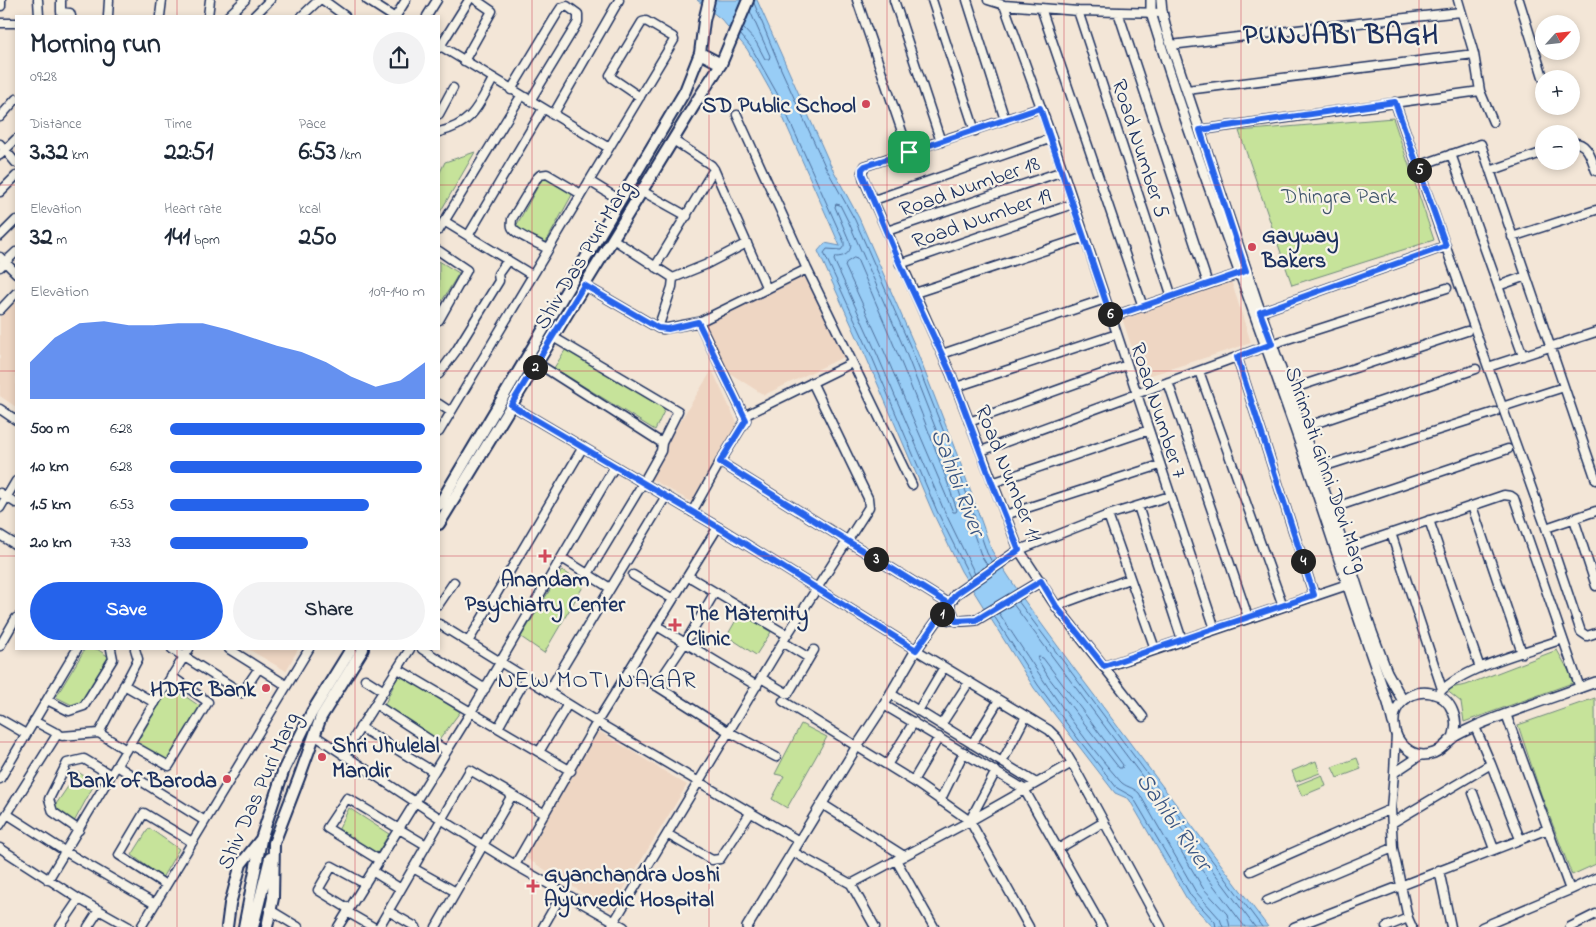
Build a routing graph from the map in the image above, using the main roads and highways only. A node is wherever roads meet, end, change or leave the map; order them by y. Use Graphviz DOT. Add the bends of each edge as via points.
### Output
graph roads {
  1 [pos="709,0"];
  2 [pos="748,0"];
  3 [pos="700,53"];
  4 [pos="721,64"];
  5 [pos="440,504"];
  6 [pos="440,522"];
  7 [pos="350,650"];
  8 [pos="361,650"];
  9 [pos="261,839"];
  10 [pos="274,843"];
  11 [pos="227,927"];
  12 [pos="244,927"];
  13 [pos="253,927"];
  14 [pos="267,927"];
  1 -- 3 [label="main road, Shiv Das Puri Marg"];
  2 -- 4 [label="main road, Shiv Das Puri Marg"];
  3 -- 4 [label="main road"];
  3 -- 5 [label="main road, Shiv Das Puri Marg" via="685,91"];
  4 -- 6 [label="main road, Shiv Das Puri Marg"];
  7 -- 9 [label="main road, Shiv Das Puri Marg" via="312,712 284,769"];
  8 -- 10 [label="main road, Shiv Das Puri Marg" via="321,717"];
  9 -- 11 [label="main road, Shiv Das Puri Marg" via="241,864"];
  9 -- 12 [label="main road"];
  10 -- 13 [label="main road"];
  10 -- 14 [label="main road, Shiv Das Puri Marg" via="273,898"];
}
